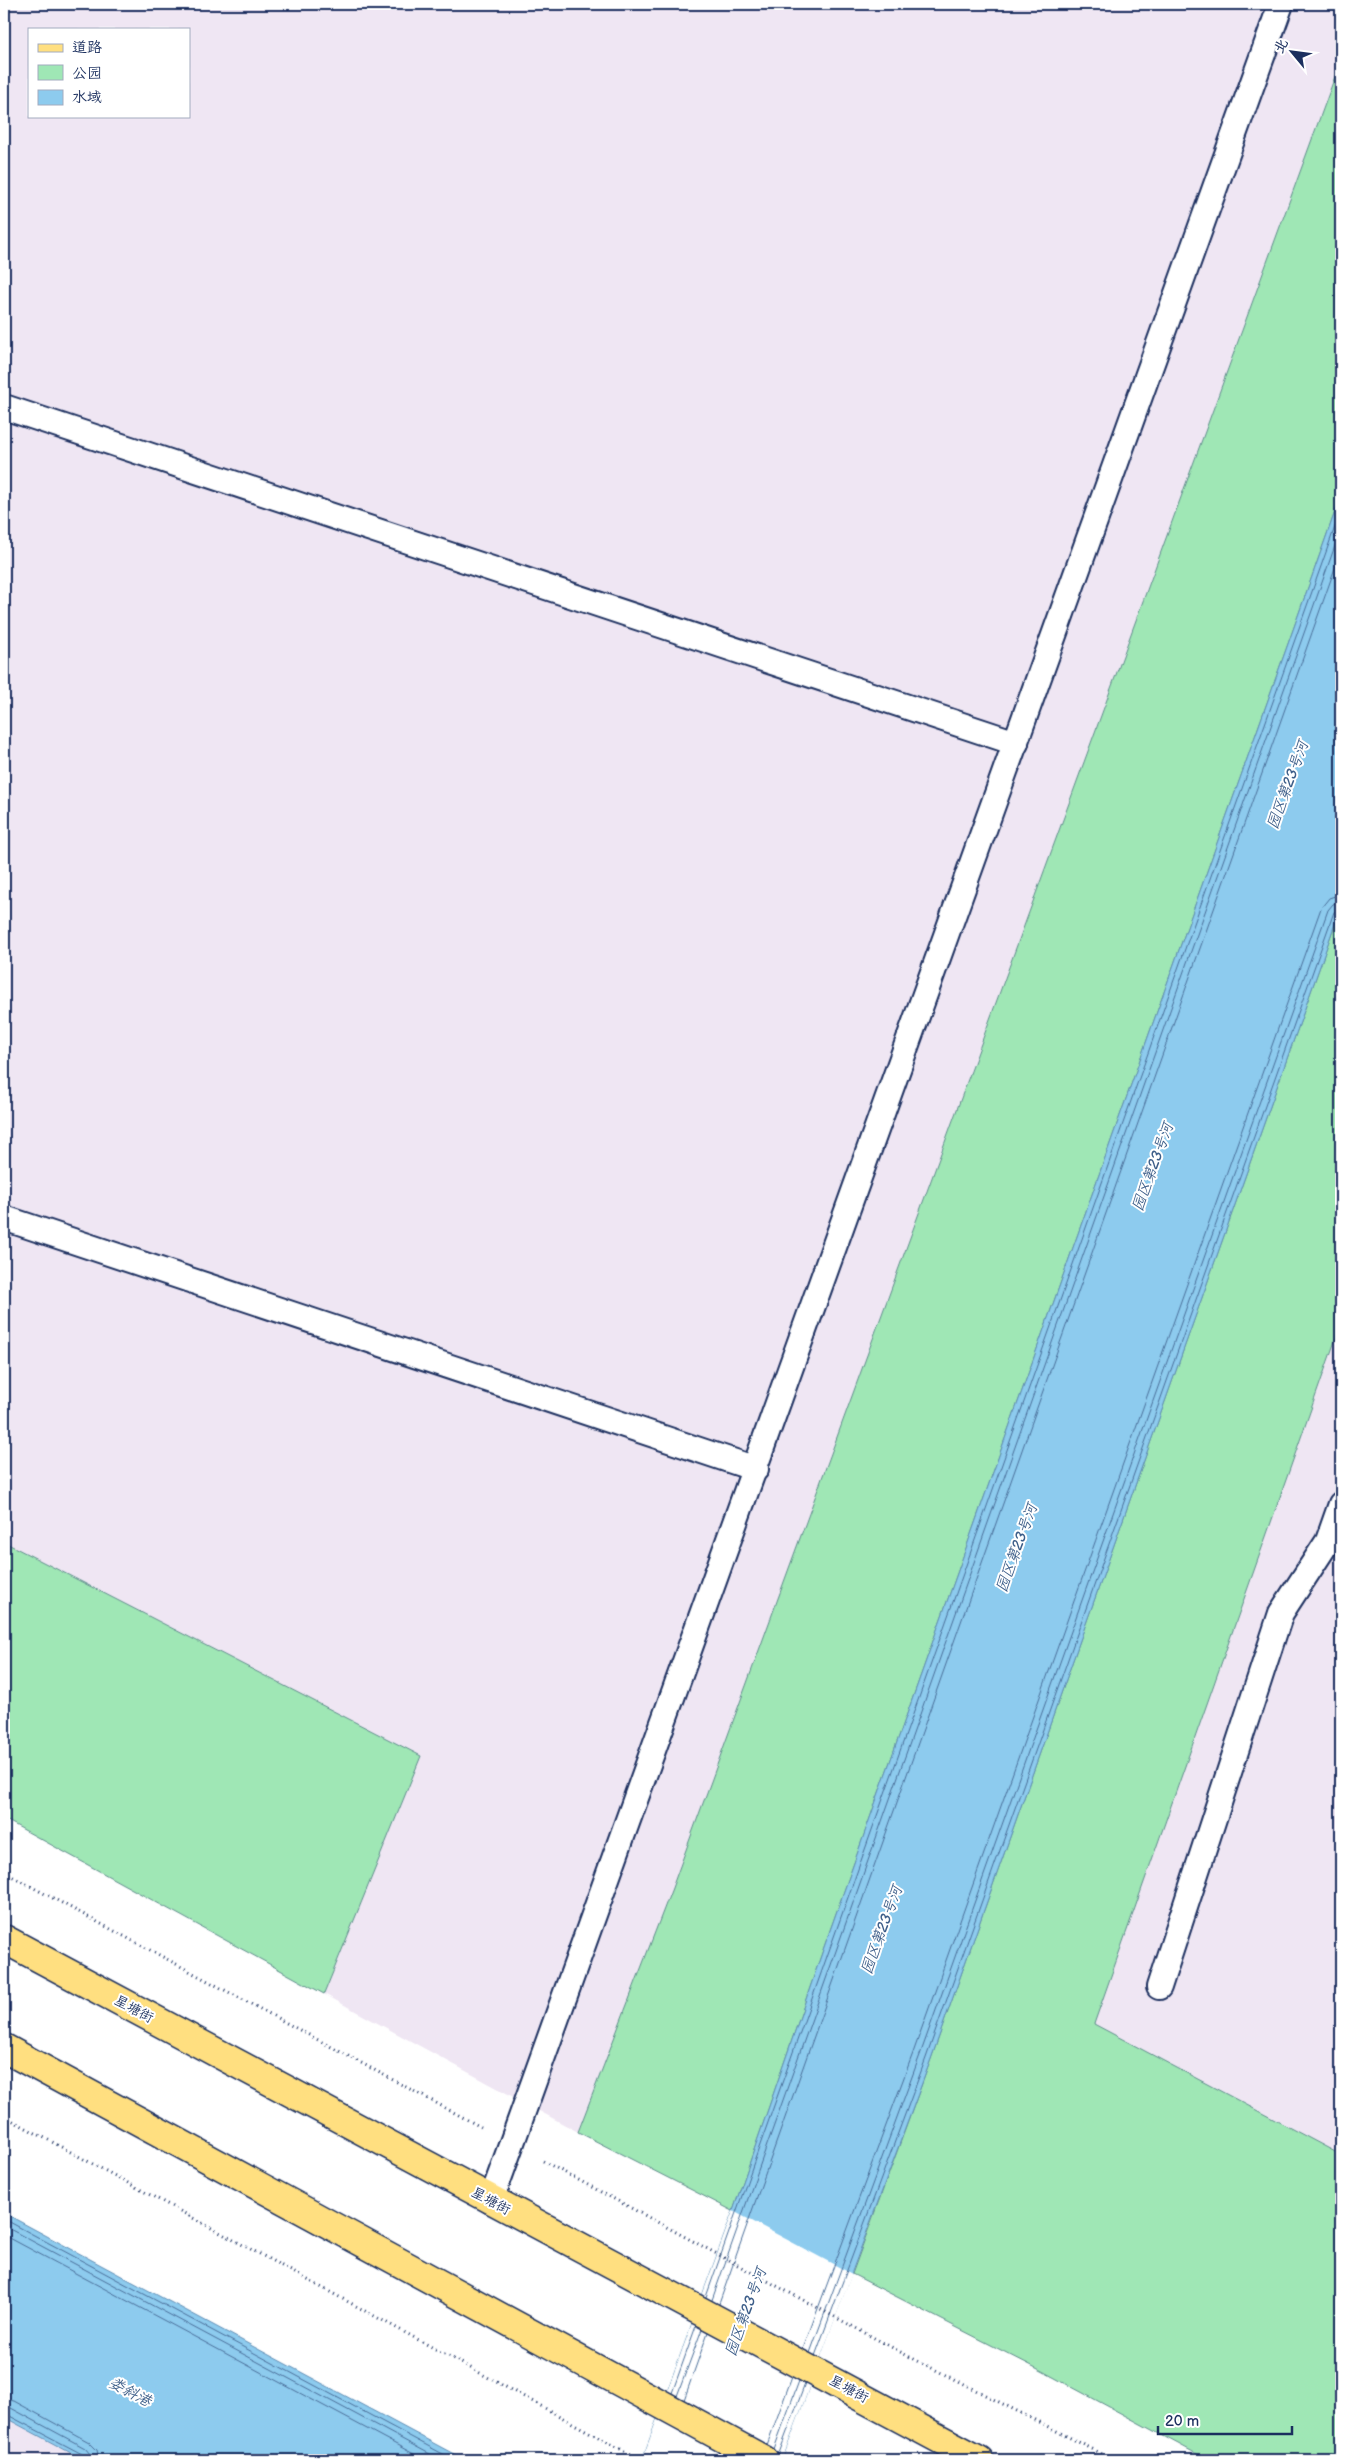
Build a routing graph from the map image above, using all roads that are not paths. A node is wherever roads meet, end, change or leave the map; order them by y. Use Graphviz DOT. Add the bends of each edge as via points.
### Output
graph roads {
  1 [pos="1281,4"];
  2 [pos="4,407"];
  3 [pos="1016,743"];
  4 [pos="4,1218"];
  5 [pos="756,1469"];
  6 [pos="1341,1504"];
  7 [pos="1335,1543"];
  8 [pos="4,1939"];
  9 [pos="1159,1987"];
  10 [pos="4,2048"];
  11 [pos="492,2201"];
  12 [pos="764,2460"];
  13 [pos="979,2460"];
  1 -- 3 [label="lane"];
  2 -- 3 [label="lane"];
  3 -- 5 [label="lane"];
  4 -- 5 [label="lane"];
  5 -- 11 [label="lane"];
  6 -- 7 [label="lane"];
  7 -- 9 [label="lane" via="1281,1613"];
  8 -- 11 [label="main road, 星塘街"];
  10 -- 12 [label="main road"];
  11 -- 13 [label="main road, 星塘街"];
}
